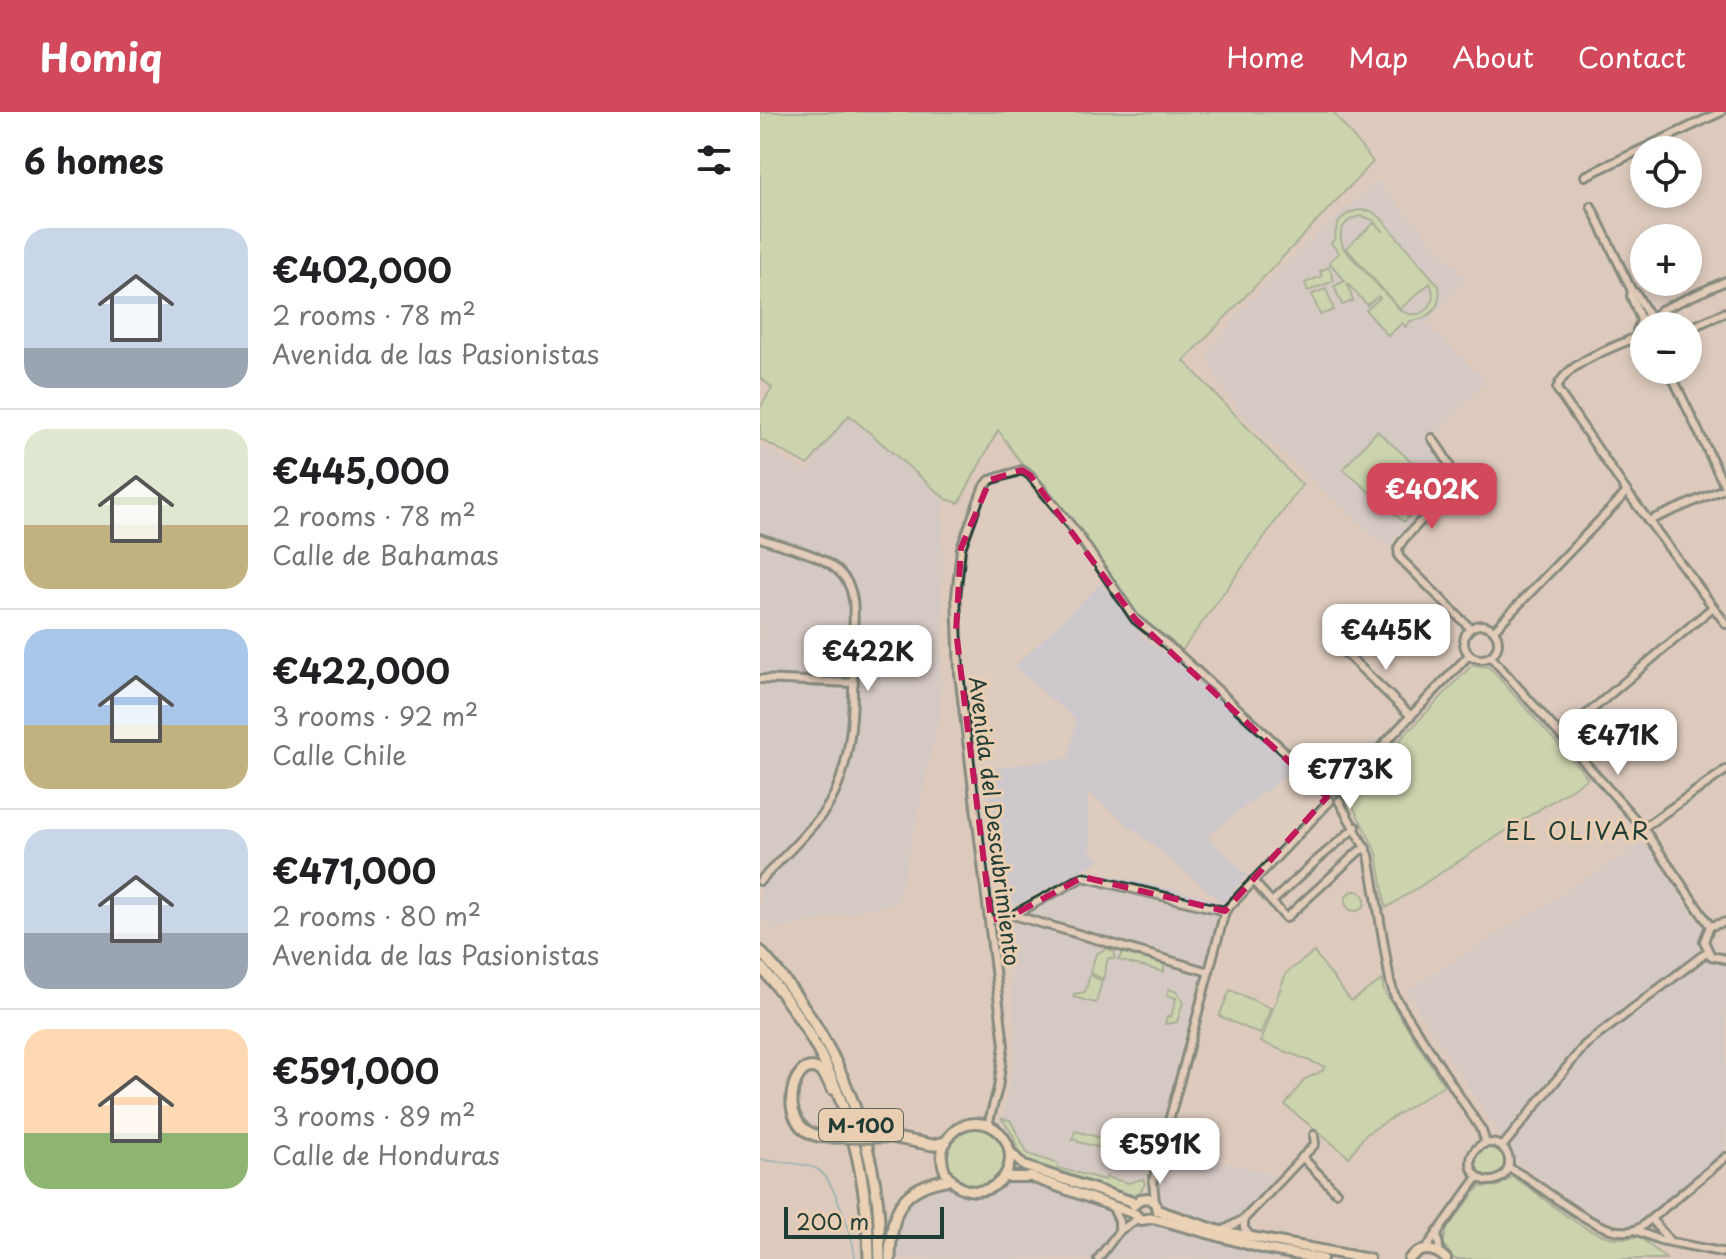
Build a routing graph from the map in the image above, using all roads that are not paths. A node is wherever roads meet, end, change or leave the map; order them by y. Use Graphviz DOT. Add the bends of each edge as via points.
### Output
graph roads {
  1 [pos="1721,112"];
  2 [pos="1585,176"];
  3 [pos="1591,206"];
  4 [pos="1726,281"];
  5 [pos="1630,287"];
  6 [pos="1658,312"];
  7 [pos="1726,312"];
  8 [pos="1702,323"];
  9 [pos="1630,343"];
  10 [pos="1676,384"];
  11 [pos="1432,438"];
  12 [pos="1726,488"];
  13 [pos="1627,492"];
  14 [pos="1648,521"];
  15 [pos="760,538"];
  16 [pos="1713,607"];
  17 [pos="1726,624"];
  18 [pos="1470,628"];
  19 [pos="1494,630"];
  20 [pos="1341,649"];
  21 [pos="1469,655"];
  22 [pos="1491,657"];
  23 [pos="760,679"];
  24 [pos="854,683"];
  25 [pos="1411,716"];
  26 [pos="1561,736"];
  27 [pos="1726,770"];
  28 [pos="1339,791"];
  29 [pos="1329,792"];
  30 [pos="1330,801"];
  31 [pos="1339,801"];
  32 [pos="1356,827"];
  33 [pos="1643,828"];
  34 [pos="1366,848"];
  35 [pos="760,881"];
  36 [pos="1253,881"];
  37 [pos="1272,902"];
  38 [pos="1225,911"];
  39 [pos="1013,915"];
  40 [pos="991,920"];
  41 [pos="1726,922"];
  42 [pos="1710,926"];
  43 [pos="760,951"];
  44 [pos="1707,952"];
  45 [pos="1726,959"];
  46 [pos="760,966"];
  47 [pos="1209,972"];
  48 [pos="787,1071"];
  49 [pos="988,1125"];
  50 [pos="850,1129"];
  51 [pos="1314,1135"];
  52 [pos="801,1136"];
  53 [pos="946,1142"];
  54 [pos="1486,1143"];
  55 [pos="1502,1147"];
  56 [pos="1010,1152"];
  57 [pos="1302,1157"];
  58 [pos="1726,1157"];
  59 [pos="1509,1168"];
  60 [pos="1004,1177"];
  61 [pos="1478,1177"];
  62 [pos="951,1179"];
  63 [pos="1153,1181"];
  64 [pos="1336,1192"];
  65 [pos="1138,1201"];
  66 [pos="1112,1207"];
  67 [pos="1155,1210"];
  68 [pos="1137,1216"];
  69 [pos="1244,1219"];
  70 [pos="1651,1219"];
  71 [pos="1636,1230"];
  72 [pos="1119,1231"];
  73 [pos="1220,1231"];
  74 [pos="1437,1232"];
  75 [pos="1252,1238"];
  76 [pos="1671,1241"];
  77 [pos="1425,1250"];
  78 [pos="1726,1253"];
  79 [pos="1443,1256"];
  80 [pos="869,1259"];
  81 [pos="880,1259"];
  82 [pos="890,1259"];
  83 [pos="1098,1259"];
  84 [pos="1322,1259"];
  85 [pos="1369,1259"];
  86 [pos="1409,1259"];
  1 -- 2 [label="street"];
  3 -- 5 [label="street"];
  4 -- 6 [label="street"];
  7 -- 8 [label="street"];
  9 -- 13 [label="street" via="1569,369 1557,389"];
  10 -- 12 [label="street"];
  11 -- 18 [label="street" via="1454,481 1404,539 1399,557"];
  12 -- 14 [label="street"];
  13 -- 14 [label="street"];
  13 -- 19 [label="street"];
  14 -- 16 [label="street"];
  15 -- 24 [label="street" via="828,564 845,578 853,598"];
  16 -- 17 [label="street"];
  16 -- 26 [label="street"];
  18 -- 19 [label="street" via="1485,625"];
  18 -- 21 [label="street" via="1464,644"];
  19 -- 22 [label="street" via="1499,644"];
  20 -- 25 [label="street"];
  21 -- 22 [label="street" via="1479,660"];
  21 -- 25 [label="street"];
  22 -- 26 [label="street"];
  23 -- 24 [label="street"];
  24 -- 35 [label="street" via="845,765 825,811"];
  25 -- 28 [label="street"];
  26 -- 33 [label="street"];
  27 -- 33 [label="street"];
  28 -- 29 [label="street"];
  28 -- 31 [label="street"];
  29 -- 30 [label="street"];
  29 -- 40 [label="street, Avenida del Descubrimiento" via="1135,619 1030,475 1022,470 1004,474 990,480 977,501 961,548 956,597 959,674"];
  30 -- 31 [label="street"];
  30 -- 36 [label="street"];
  31 -- 32 [label="street"];
  32 -- 34 [label="street"];
  32 -- 37 [label="street"];
  33 -- 42 [label="street"];
  34 -- 37 [label="street" via="1286,918"];
  34 -- 54 [label="street" via="1395,997"];
  36 -- 37 [label="street"];
  36 -- 38 [label="street"];
  38 -- 39 [label="street" via="1083,877"];
  38 -- 47 [label="street"];
  39 -- 40 [label="street"];
  39 -- 47 [label="street"];
  40 -- 49 [label="street, Avenida del Descubrimiento" via="1004,1045"];
  41 -- 42 [label="street"];
  42 -- 44 [label="street" via="1704,936"];
  43 -- 81 [label="highway, M-100" via="817,1025 851,1096 877,1200"];
  44 -- 45 [label="street"];
  44 -- 55 [label="street" via="1585,1045"];
  46 -- 50 [label="highway, M-100" via="795,1010 827,1065"];
  47 -- 63 [label="street"];
  48 -- 50 [label="highway" via="817,1071 829,1082"];
  49 -- 53 [label="main road" via="958,1128"];
  49 -- 56 [label="main road" via="1003,1135"];
  50 -- 80 [label="highway, M-100" via="866,1202"];
  51 -- 57 [label="street" via="1315,1144"];
  52 -- 53 [label="highway, bridge"];
  53 -- 62 [label="main road" via="942,1160"];
  54 -- 55 [label="street"];
  54 -- 61 [label="street" via="1472,1156"];
  55 -- 59 [label="street"];
  56 -- 60 [label="main road"];
  56 -- 65 [label="main road" via="1024,1166"];
  57 -- 64 [label="street"];
  57 -- 69 [label="street"];
  58 -- 70 [label="street"];
  59 -- 61 [label="street" via="1496,1180"];
  59 -- 71 [label="street" via="1601,1226"];
  60 -- 62 [label="main road" via="978,1191"];
  60 -- 66 [label="main road" via="1031,1177"];
  61 -- 74 [label="street"];
  62 -- 82 [label="highway" via="919,1188 899,1205 893,1216"];
  63 -- 65 [label="street"];
  63 -- 67 [label="street"];
  65 -- 67 [label="main road" via="1148,1198"];
  65 -- 68 [label="main road"];
  66 -- 68 [label="main road"];
  66 -- 72 [label="street"];
  67 -- 68 [label="main road" via="1147,1220"];
  67 -- 73 [label="main road"];
  67 -- 84 [label="main road" via="1265,1249"];
  68 -- 72 [label="street"];
  69 -- 73 [label="street"];
  69 -- 75 [label="street"];
  70 -- 71 [label="street"];
  70 -- 76 [label="street"];
  71 -- 76 [label="street"];
  72 -- 83 [label="street"];
  73 -- 75 [label="main road"];
  74 -- 77 [label="street"];
  74 -- 79 [label="street"];
  75 -- 85 [label="main road"];
  76 -- 78 [label="street"];
  77 -- 79 [label="main road"];
  77 -- 86 [label="main road"];
}
